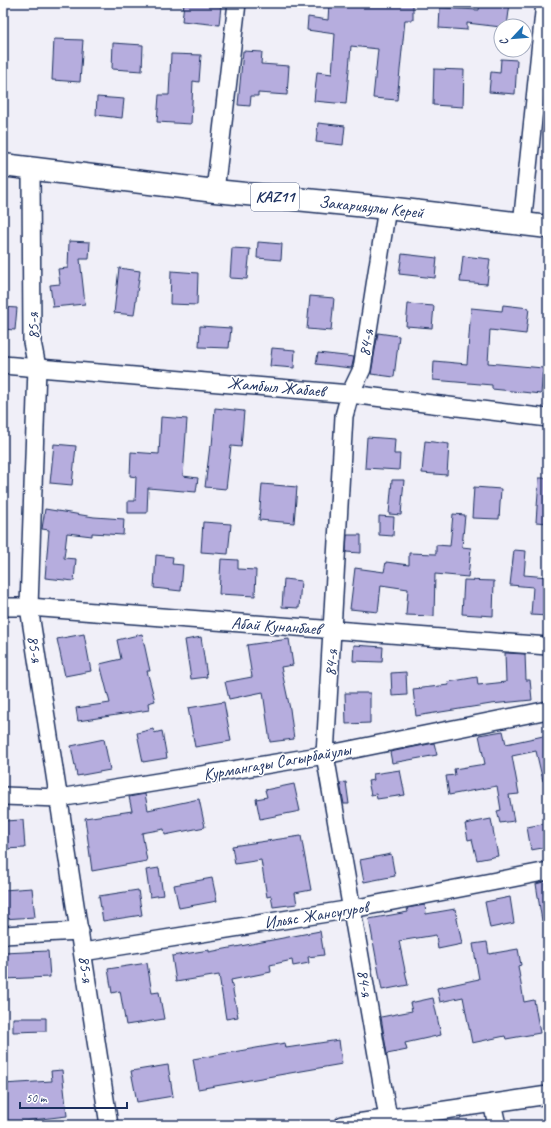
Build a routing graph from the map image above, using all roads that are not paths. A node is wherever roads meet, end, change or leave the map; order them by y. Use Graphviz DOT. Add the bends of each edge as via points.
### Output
graph roads {
  1 [pos="237,3"];
  2 [pos="545,3"];
  3 [pos="3,165"];
  4 [pos="32,168"];
  5 [pos="215,191"];
  6 [pos="387,208"];
  7 [pos="522,225"];
  8 [pos="548,227"];
  9 [pos="3,365"];
  10 [pos="37,367"];
  11 [pos="350,394"];
  12 [pos="548,418"];
  13 [pos="3,607"];
  14 [pos="29,607"];
  15 [pos="333,630"];
  16 [pos="548,646"];
  17 [pos="548,710"];
  18 [pos="325,755"];
  19 [pos="3,796"];
  20 [pos="59,798"];
  21 [pos="548,871"];
  22 [pos="352,909"];
  23 [pos="80,931"];
  24 [pos="3,935"];
  25 [pos="83,952"];
  26 [pos="548,1095"];
  27 [pos="492,1103"];
  28 [pos="388,1118"];
  29 [pos="109,1125"];
  30 [pos="343,1125"];
  31 [pos="497,1125"];
  1 -- 5 [label="street"];
  2 -- 7 [label="street"];
  3 -- 4 [label="highway, Закарияулы Керей / KAZ11"];
  4 -- 5 [label="highway, Закарияулы Керей / KAZ11"];
  4 -- 10 [label="street, 85-я" via="32,342"];
  5 -- 6 [label="highway, Закарияулы Керей / KAZ11"];
  6 -- 7 [label="highway, Закарияулы Керей / KAZ11"];
  6 -- 11 [label="street, 84-я" via="362,369"];
  7 -- 8 [label="highway, Закарияулы Керей / KAZ11"];
  9 -- 10 [label="street, Жамбыл Жабаев"];
  10 -- 11 [label="street, Жамбыл Жабаев"];
  10 -- 14 [label="street, 85-я"];
  11 -- 12 [label="street, Жамбыл Жабаев"];
  11 -- 15 [label="street, 84-я" via="344,416"];
  13 -- 14 [label="street, Абай Кунанбаев"];
  14 -- 15 [label="street, Абай Кунанбаев"];
  14 -- 20 [label="street, 85-я"];
  15 -- 16 [label="street, Абай Кунанбаев"];
  15 -- 18 [label="street, 84-я"];
  17 -- 18 [label="street, Курмангазы Сагырбайулы"];
  18 -- 20 [label="street, Курмангазы Сагырбайулы"];
  18 -- 22 [label="street, 84-я"];
  19 -- 20 [label="street, Курмангазы Сагырбайулы"];
  20 -- 23 [label="street, 85-я"];
  21 -- 22 [label="street, Ильяс Жансугуров"];
  22 -- 25 [label="street, Ильяс Жансугуров"];
  22 -- 28 [label="street, 84-я"];
  23 -- 24 [label="street"];
  23 -- 25 [label="street, 85-я"];
  25 -- 29 [label="street, 85-я"];
  26 -- 27 [label="street"];
  27 -- 28 [label="street"];
  27 -- 31 [label="street"];
  28 -- 30 [label="street"];
}
